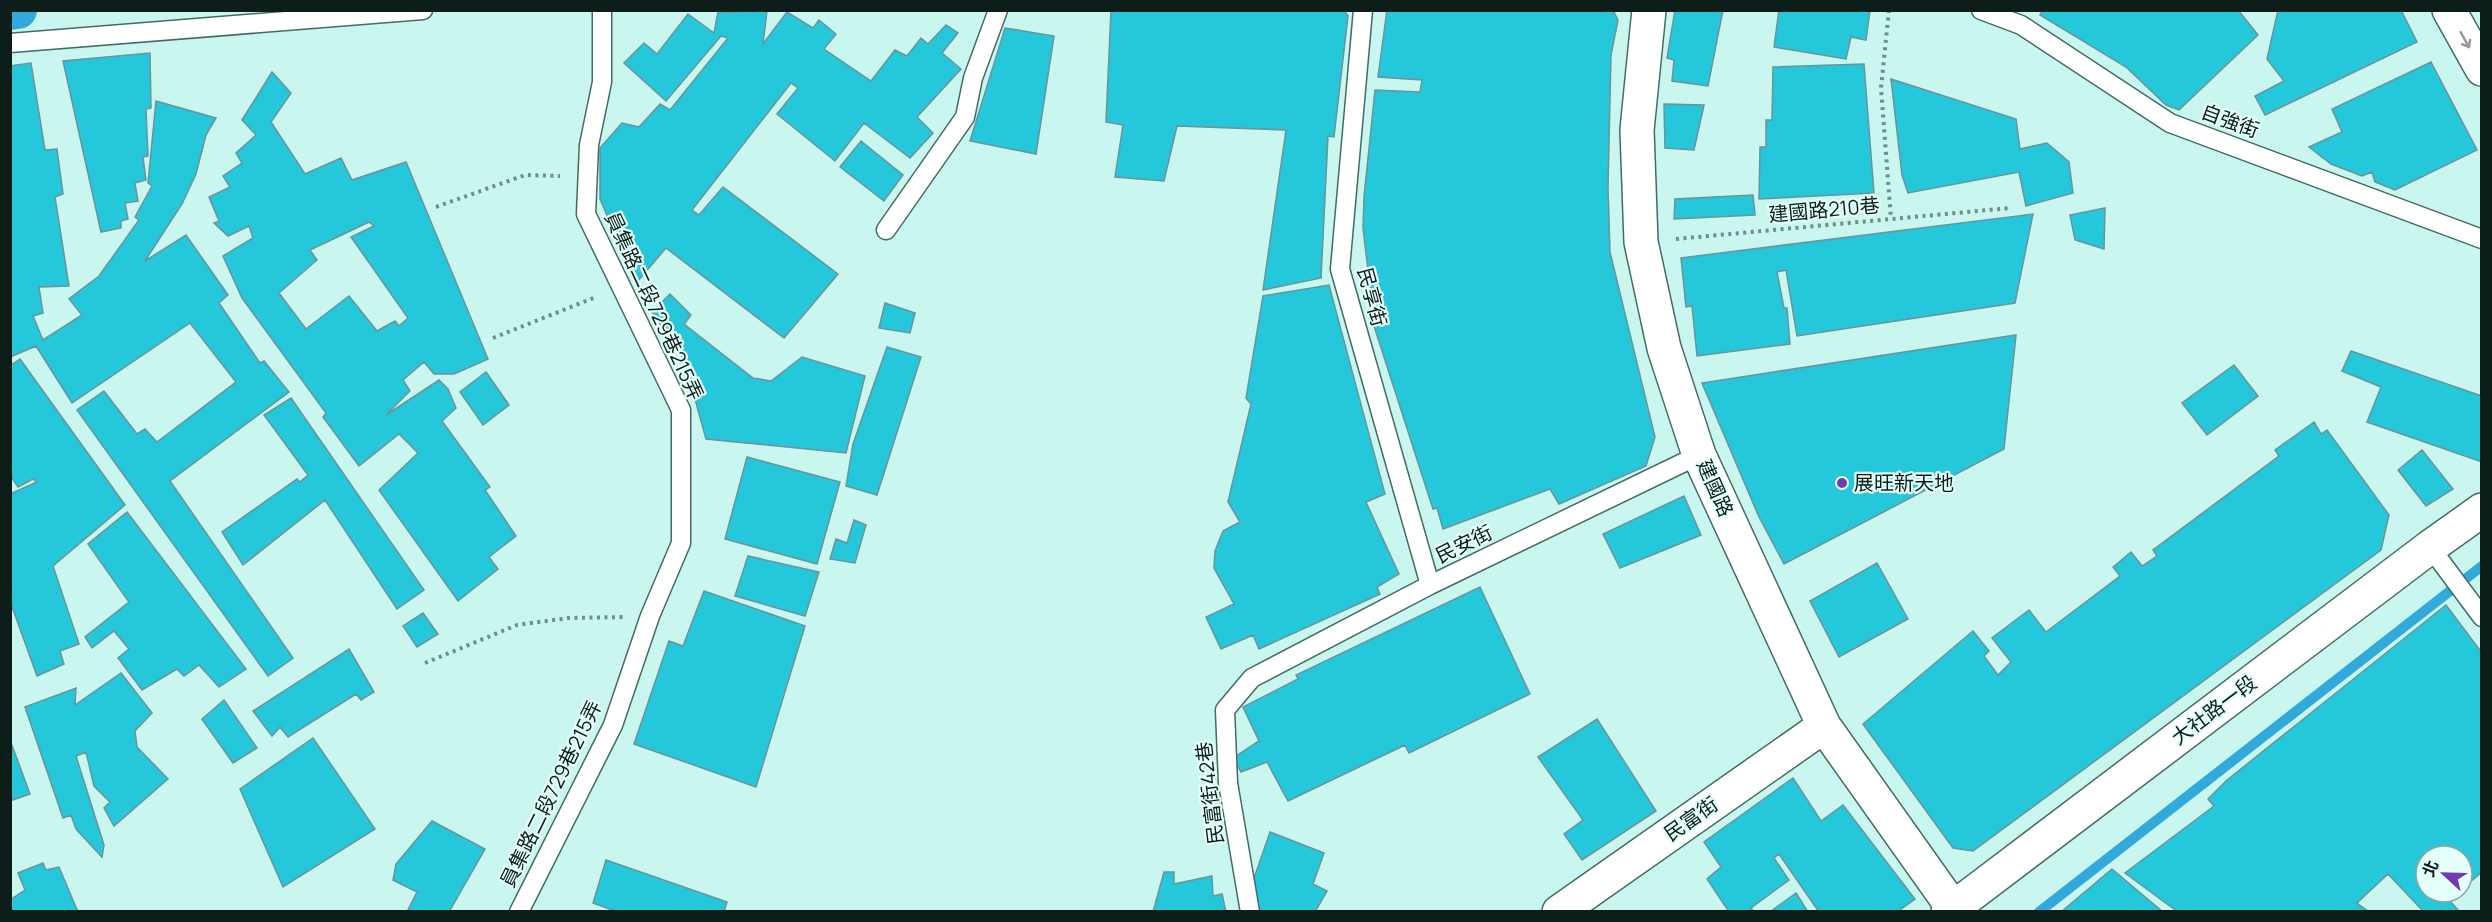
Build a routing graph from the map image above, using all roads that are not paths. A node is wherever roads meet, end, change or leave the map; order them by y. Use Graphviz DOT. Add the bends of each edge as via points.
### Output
graph roads {
  1 [pos="423,10"];
  2 [pos="602,10"];
  3 [pos="998,10"];
  4 [pos="1363,10"];
  5 [pos="1649,10"];
  6 [pos="1981,10"];
  7 [pos="2450,10"];
  8 [pos="2025,18"];
  9 [pos="10,43"];
  10 [pos="2481,69"];
  11 [pos="886,230"];
  12 [pos="2481,239"];
  13 [pos="1699,455"];
  14 [pos="2481,510"];
  15 [pos="2430,547"];
  16 [pos="1430,585"];
  17 [pos="2481,617"];
  18 [pos="1252,678"];
  19 [pos="1824,726"];
  20 [pos="1563,910"];
  21 [pos="1953,910"];
  22 [pos="519,912"];
  23 [pos="1250,912"];
  1 -- 9 [label="lane"];
  2 -- 22 [label="lane, 員集路二段729巷215弄" via="602,82 589,145 586,214 681,410 681,543 650,616 613,725"];
  3 -- 11 [label="lane" via="973,78 965,117"];
  4 -- 16 [label="lane, 民享街" via="1340,269"];
  5 -- 13 [label="street, 建國路" via="1637,130 1641,242 1664,348"];
  6 -- 8 [label="lane, 自強街"];
  7 -- 10 [label="street, one-way"];
  8 -- 12 [label="lane, 自強街" via="2170,123"];
  13 -- 16 [label="lane, 民安街"];
  13 -- 19 [label="street, 建國路"];
  14 -- 15 [label="street, 大社路一段"];
  15 -- 17 [label="lane"];
  15 -- 21 [label="street, 大社路一段"];
  16 -- 18 [label="lane, 民安街"];
  18 -- 23 [label="lane, 民富街42巷" via="1225,710 1227,783"];
  19 -- 20 [label="street, 民富街"];
  19 -- 21 [label="street, 建國路"];
}
